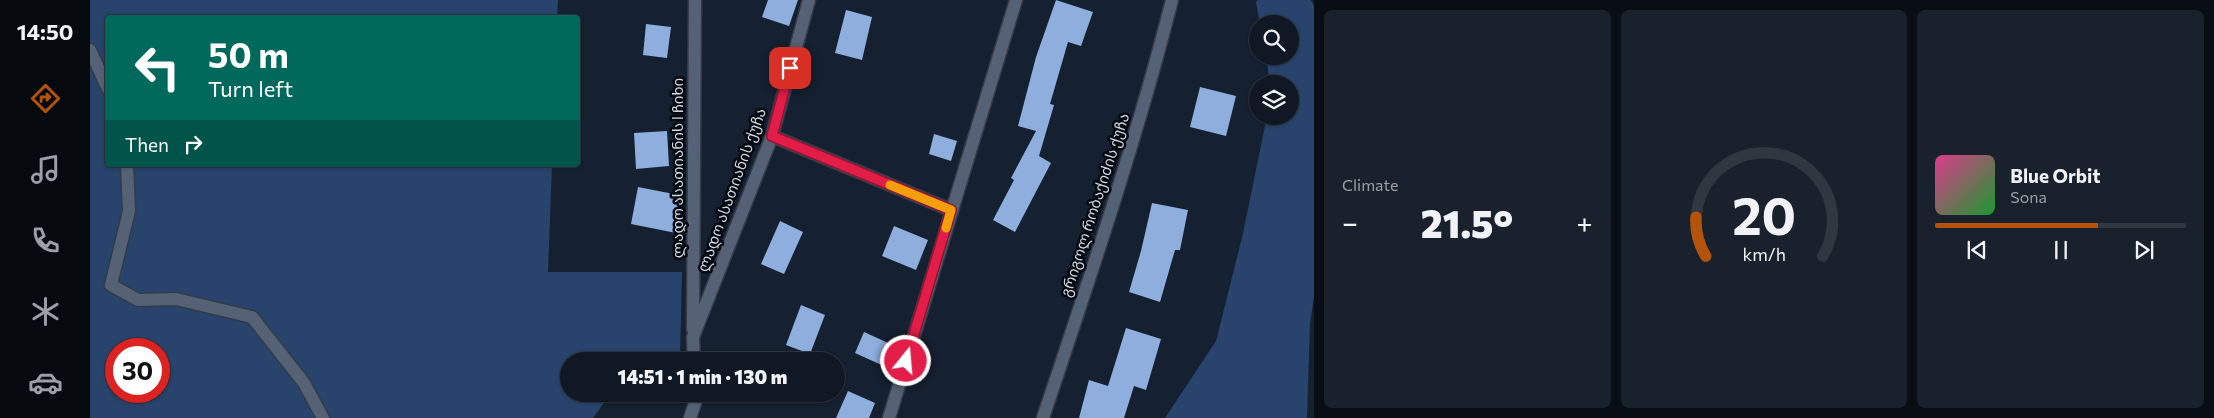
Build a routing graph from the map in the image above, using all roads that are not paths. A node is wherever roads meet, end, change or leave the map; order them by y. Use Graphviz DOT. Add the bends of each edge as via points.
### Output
graph roads {
  1 [pos="695,0"];
  2 [pos="809,0"];
  3 [pos="1016,0"];
  4 [pos="1172,0"];
  5 [pos="90,50"];
  6 [pos="105,82"];
  7 [pos="772,136"];
  8 [pos="127,167"];
  9 [pos="951,210"];
  10 [pos="693,337"];
  11 [pos="694,352"];
  12 [pos="695,402"];
  13 [pos="322,418"];
  14 [pos="690,418"];
  15 [pos="889,418"];
  16 [pos="1043,418"];
  1 -- 10 [label="street, ლადო ასათიანის I ჩიხი"];
  2 -- 7 [label="street, ლადო ასათიანის ქუჩა"];
  3 -- 9 [label="street"];
  4 -- 16 [label="street, გრიგოლ რობაქიძის ქუჩა" via="1113,205"];
  5 -- 6 [label="street"];
  7 -- 9 [label="street"];
  7 -- 10 [label="street, ლადო ასათიანის ქუჩა"];
  8 -- 13 [label="street" via="129,211 111,285 138,300 176,299 252,317 304,383"];
  9 -- 15 [label="street"];
  10 -- 11 [label="street, ლადო ასათიანის ქუჩა"];
  12 -- 14 [label="street"];
}
